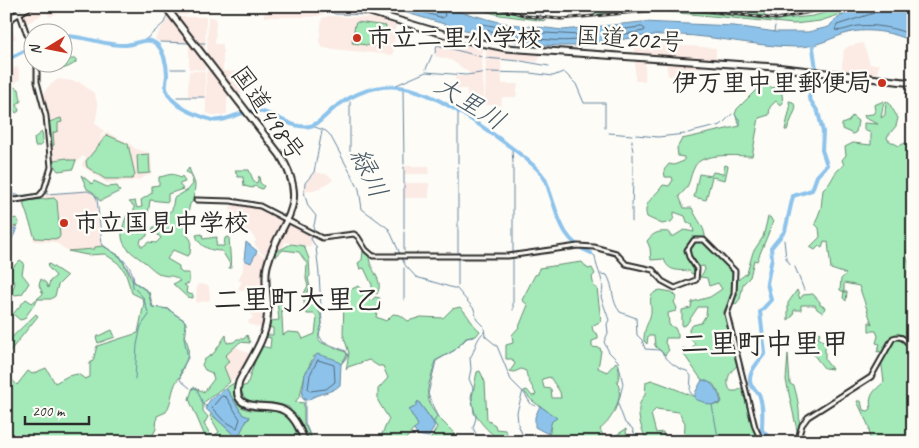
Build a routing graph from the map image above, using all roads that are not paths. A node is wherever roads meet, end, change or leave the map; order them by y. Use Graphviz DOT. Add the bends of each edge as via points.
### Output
graph roads {
  1 [pos="25,6"];
  2 [pos="30,6"];
  3 [pos="165,6"];
  4 [pos="350,6"];
  5 [pos="18,10"];
  6 [pos="6,19"];
  7 [pos="23,22"];
  8 [pos="38,72"];
  9 [pos="913,83"];
  10 [pos="6,198"];
  11 [pos="196,200"];
  12 [pos="288,221"];
  13 [pos="913,352"];
  14 [pos="305,442"];
  15 [pos="762,442"];
  16 [pos="797,442"];
  1 -- 5 [label="highway"];
  2 -- 5 [label="highway"];
  3 -- 12 [label="highway, 国道498号" via="280,155 291,176 294,196"];
  4 -- 9 [label="highway, 国道202号" via="457,38 506,48 775,67"];
  5 -- 6 [label="highway"];
  5 -- 7 [label="street"];
  8 -- 10 [label="street" via="46,116 50,171 39,196 16,200"];
  11 -- 12 [label="street" via="238,201 269,209"];
  12 -- 14 [label="highway, 国道498号" via="266,268 266,324 238,390 249,406 279,408 290,414"];
  12 -- 15 [label="street" via="322,238 354,234 370,255 508,256 589,246 616,253 626,264 653,270 662,281 676,288 693,282 697,276 697,269 687,254 688,246 694,240 704,240 730,264 736,275 728,318 754,427"];
  13 -- 16 [label="street" via="905,340 898,336 893,338 871,377 808,417"];
}
